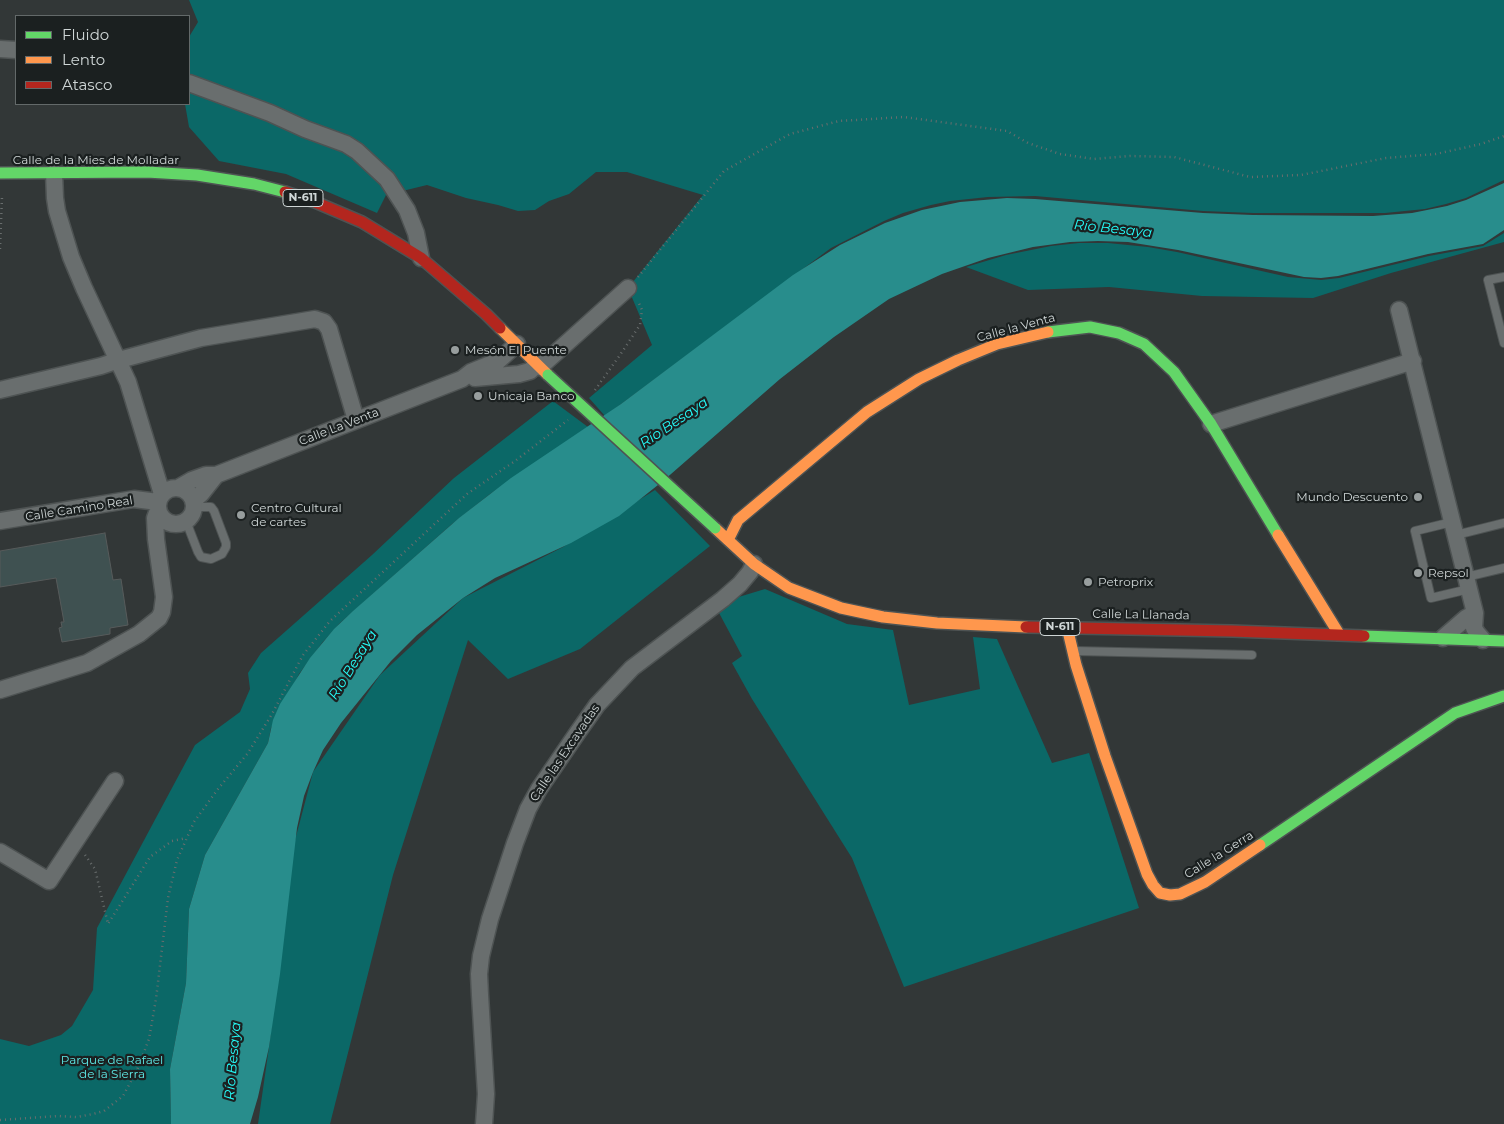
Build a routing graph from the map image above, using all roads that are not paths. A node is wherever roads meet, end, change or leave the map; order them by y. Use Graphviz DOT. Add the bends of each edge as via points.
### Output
graph roads {
  1 [pos="0,50"];
  2 [pos="15,50"];
  3 [pos="190,83"];
  4 [pos="0,173"];
  5 [pos="54,173"];
  6 [pos="421,258"];
  7 [pos="1504,277"];
  8 [pos="628,288"];
  9 [pos="1399,310"];
  10 [pos="517,344"];
  11 [pos="1504,344"];
  12 [pos="119,360"];
  13 [pos="1413,361"];
  14 [pos="542,369"];
  15 [pos="462,379"];
  16 [pos="0,390"];
  17 [pos="356,420"];
  18 [pos="1211,424"];
  19 [pos="216,475"];
  20 [pos="178,488"];
  21 [pos="159,502"];
  22 [pos="191,510"];
  23 [pos="0,521"];
  24 [pos="168,523"];
  25 [pos="1504,523"];
  26 [pos="1454,528"];
  27 [pos="156,539"];
  28 [pos="728,540"];
  29 [pos="754,564"];
  30 [pos="1504,568"];
  31 [pos="1467,583"];
  32 [pos="1475,614"];
  33 [pos="1066,627"];
  34 [pos="1340,634"];
  35 [pos="1443,638"];
  36 [pos="1484,640"];
  37 [pos="1503,641"];
  38 [pos="1073,651"];
  39 [pos="1252,655"];
  40 [pos="0,690"];
  41 [pos="1504,695"];
  42 [pos="114,781"];
  43 [pos="0,852"];
  44 [pos="484,1124"];
  1 -- 2 [label="street"];
  3 -- 6 [label="street" via="270,113 357,151 387,179 407,210"];
  4 -- 5 [label="main road, Calle de la Mies de Molladar / N-611"];
  5 -- 6 [label="main road, Calle de la Mies de Molladar / N-611" via="161,173 210,176 254,184 315,202 353,218"];
  5 -- 12 [label="street" via="57,211 71,257"];
  6 -- 10 [label="main road, Calle de la Mies de Molladar / N-611"];
  7 -- 11 [label="lane" via="1488,280"];
  8 -- 14 [label="street, Calle La Venta"];
  9 -- 13 [label="street"];
  10 -- 14 [label="main road, Calle de la Mies de Molladar / N-611"];
  10 -- 15 [label="street, Calle La Venta" via="498,362"];
  12 -- 16 [label="street"];
  12 -- 17 [label="street" via="201,338 317,320 326,324 332,336"];
  12 -- 21 [label="street" via="152,464"];
  13 -- 18 [label="street"];
  13 -- 26 [label="street"];
  14 -- 15 [label="street, Calle La Venta"];
  14 -- 28 [label="main road, Calle La Llanada / N-611, bridge"];
  15 -- 17 [label="street, Calle La Venta"];
  17 -- 19 [label="street, Calle La Venta"];
  18 -- 28 [label="main road, Calle la Venta" via="1174,372 1144,344 1119,333 1090,327 1056,330 997,344 919,379 867,412 738,520"];
  18 -- 34 [label="main road, Calle la Venta"];
  19 -- 20 [label="street, Calle La Venta" via="199,477"];
  19 -- 22 [label="street, Calle La Venta"];
  20 -- 21 [label="street" via="168,490"];
  20 -- 22 [label="street" via="189,494"];
  21 -- 23 [label="street, Calle Camino Real" via="134,500"];
  21 -- 24 [label="street" via="163,519"];
  21 -- 27 [label="street" via="155,518"];
  22 -- 22 [label="lane" via="198,552 202,557 214,558 222,554 227,545 214,511 211,507"];
  22 -- 24 [label="street" via="178,525"];
  24 -- 27 [label="street"];
  25 -- 26 [label="lane"];
  26 -- 31 [label="street"];
  26 -- 31 [label="lane" via="1415,531 1431,598"];
  27 -- 40 [label="street" via="164,597 162,612 152,625 87,663"];
  28 -- 29 [label="main road, Calle La Llanada / N-611"];
  29 -- 33 [label="main road, Calle La Llanada / N-611" via="806,596 861,613 965,625"];
  29 -- 44 [label="street, Calle las Excavadas" via="740,584 639,663 597,705 528,809 481,956 479,974 486,1094"];
  30 -- 31 [label="lane"];
  31 -- 32 [label="street"];
  32 -- 35 [label="street"];
  32 -- 36 [label="street" via="1475,630"];
  32 -- 37 [label="street"];
  33 -- 34 [label="main road, Calle La Llanada / N-611"];
  33 -- 38 [label="main road, Calle la Gerra"];
  34 -- 35 [label="main road, Calle La Llanada / N-611"];
  35 -- 36 [label="main road, Calle La Llanada / N-611"];
  36 -- 37 [label="main road, Calle La Llanada / N-611"];
  38 -- 39 [label="lane"];
  38 -- 41 [label="main road, Calle la Gerra" via="1105,756 1147,874 1160,893 1170,895 1180,894 1205,882 1455,712"];
  42 -- 43 [label="street" via="49,882"];
}
